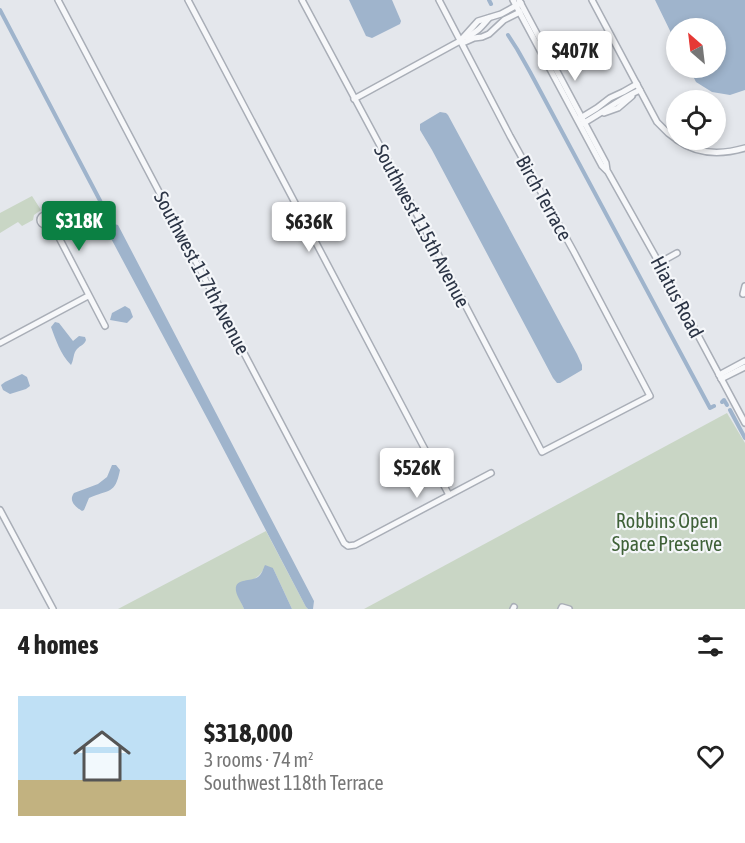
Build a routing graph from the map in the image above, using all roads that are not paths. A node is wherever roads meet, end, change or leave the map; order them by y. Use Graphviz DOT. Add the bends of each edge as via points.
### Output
graph roads {
  1 [pos="58,0"];
  2 [pos="188,0"];
  3 [pos="302,0"];
  4 [pos="439,0"];
  5 [pos="592,0"];
  6 [pos="517,2"];
  7 [pos="522,11"];
  8 [pos="490,17"];
  9 [pos="477,31"];
  10 [pos="482,37"];
  11 [pos="462,39"];
  12 [pos="637,84"];
  13 [pos="640,90"];
  14 [pos="354,99"];
  15 [pos="618,100"];
  16 [pos="581,121"];
  17 [pos="666,130"];
  18 [pos="745,148"];
  19 [pos="698,150"];
  20 [pos="49,223"];
  21 [pos="676,253"];
  22 [pos="659,263"];
  23 [pos="745,286"];
  24 [pos="743,294"];
  25 [pos="88,296"];
  26 [pos="105,326"];
  27 [pos="0,343"];
  28 [pos="745,361"];
  29 [pos="745,367"];
  30 [pos="720,377"];
  31 [pos="745,423"];
  32 [pos="542,452"];
  33 [pos="491,473"];
  34 [pos="450,495"];
  35 [pos="0,510"];
  36 [pos="53,609"];
  37 [pos="561,609"];
  38 [pos="569,609"];
  1 -- 34 [label="street, Southwest 117th Avenue" via="344,543 355,545"];
  2 -- 34 [label="street"];
  3 -- 14 [label="street, Southwest 115th Avenue"];
  4 -- 11 [label="street, Birch Terrace"];
  5 -- 12 [label="street"];
  6 -- 7 [label="street, Hiatus Road"];
  6 -- 8 [label="street"];
  7 -- 10 [label="street"];
  7 -- 16 [label="street, Hiatus Road"];
  8 -- 9 [label="street"];
  8 -- 11 [label="street" via="478,21"];
  9 -- 10 [label="street"];
  9 -- 11 [label="street"];
  10 -- 11 [label="street" via="465,42"];
  11 -- 14 [label="street"];
  11 -- 32 [label="street, Birch Terrace" via="650,396"];
  12 -- 13 [label="street"];
  12 -- 15 [label="street"];
  13 -- 15 [label="street"];
  13 -- 17 [label="street" via="657,122"];
  14 -- 32 [label="street, Southwest 115th Avenue"];
  15 -- 16 [label="street"];
  15 -- 16 [label="street" via="611,111"];
  16 -- 22 [label="street, Hiatus Road" via="602,166"];
  18 -- 19 [label="street" via="716,153"];
  20 -- 25 [label="street"];
  21 -- 22 [label="street"];
  22 -- 30 [label="street, Hiatus Road"];
  23 -- 24 [label="street"];
  25 -- 26 [label="street"];
  25 -- 27 [label="street"];
  28 -- 30 [label="street"];
  29 -- 30 [label="street"];
  30 -- 31 [label="street, Hiatus Road"];
  33 -- 34 [label="street"];
  35 -- 36 [label="street"];
  37 -- 38 [label="street"];
}
